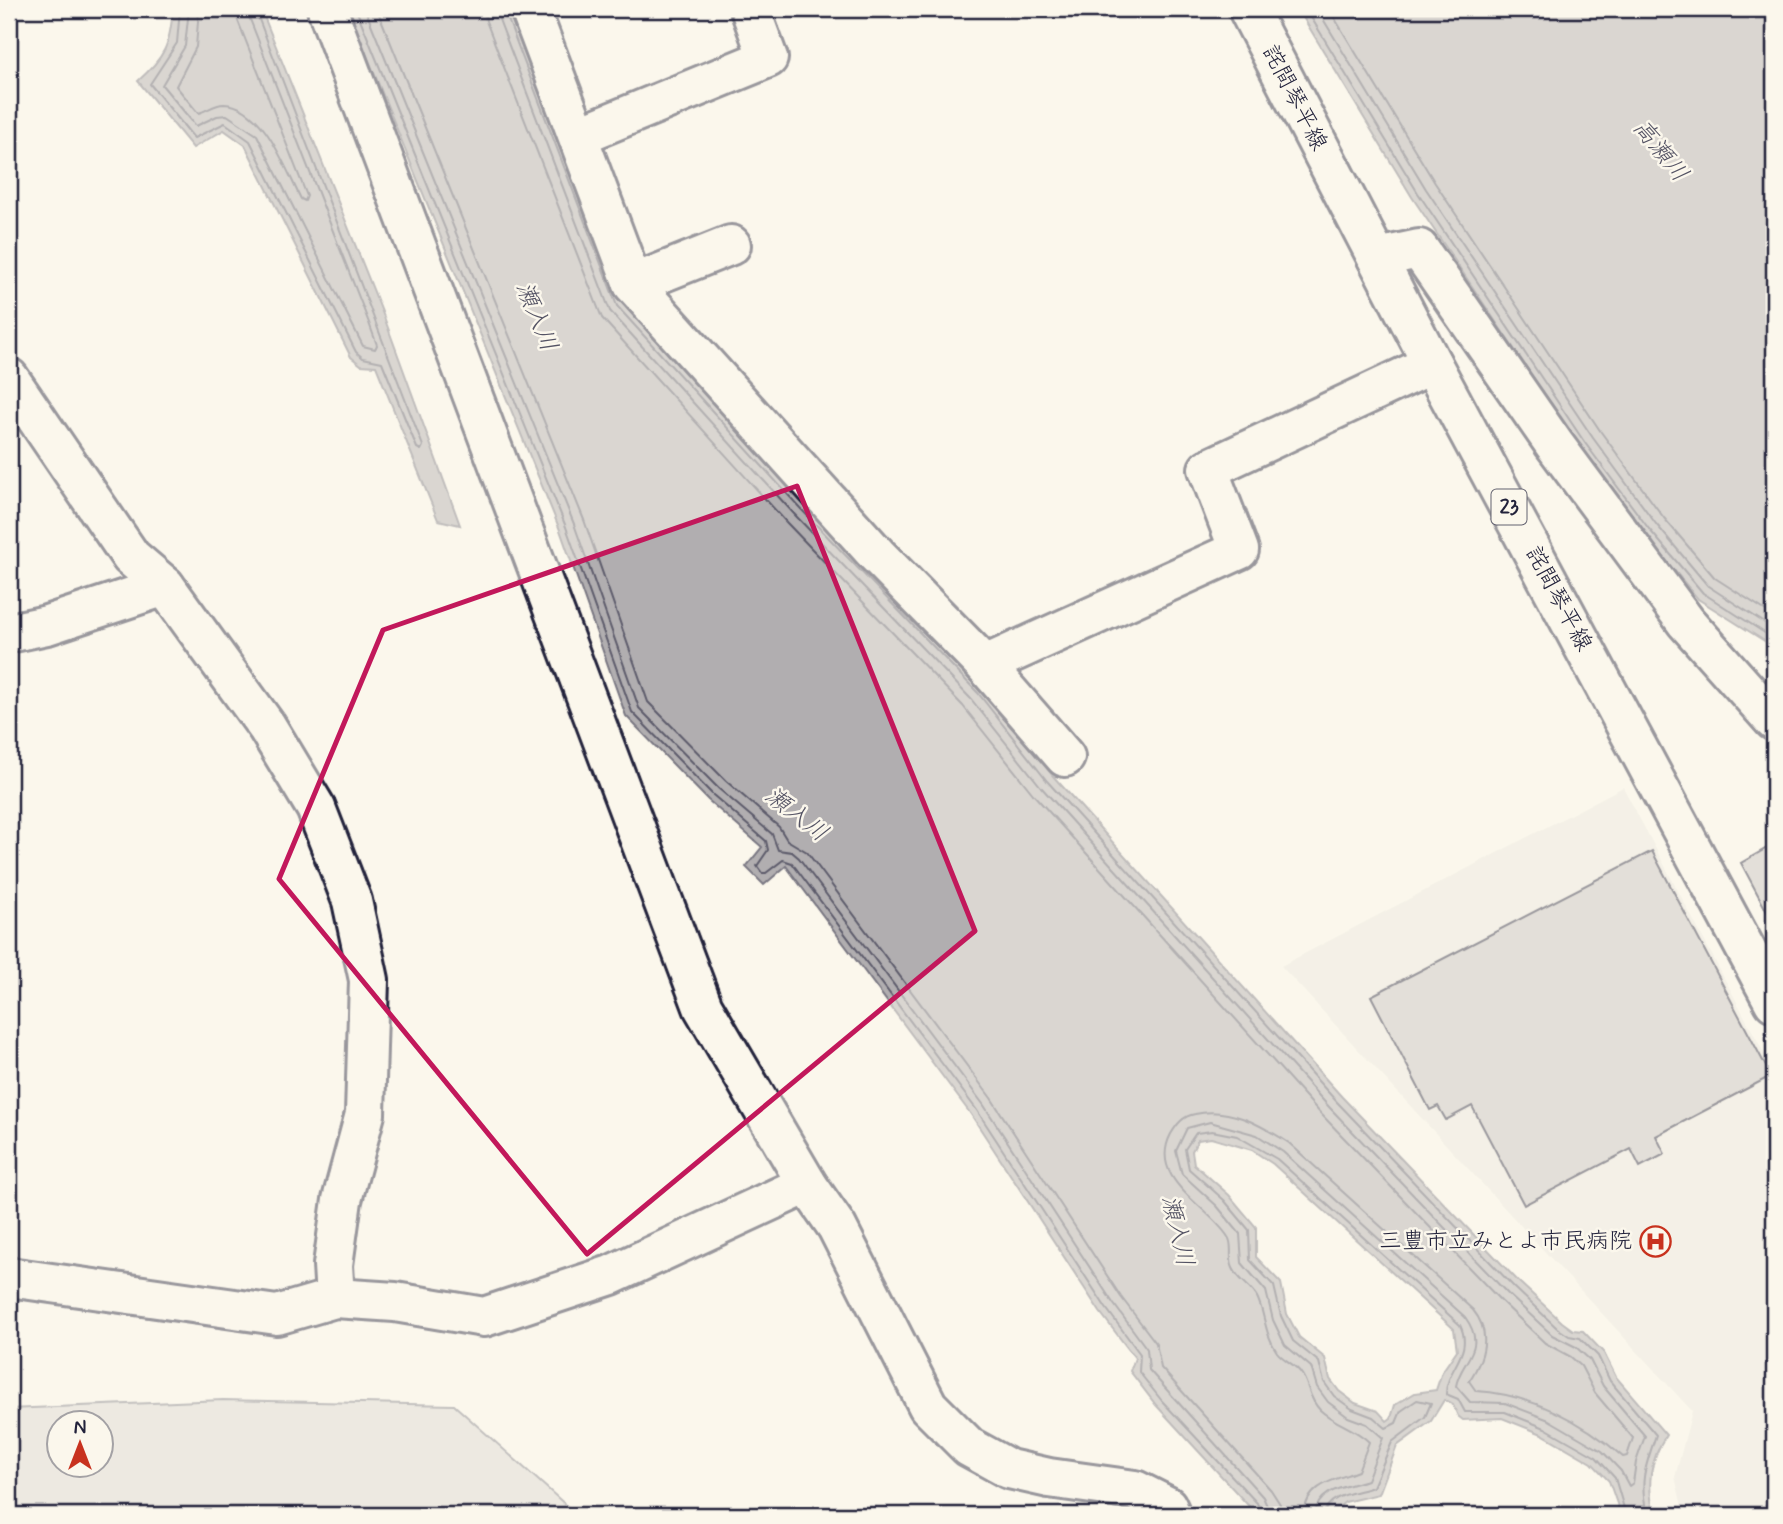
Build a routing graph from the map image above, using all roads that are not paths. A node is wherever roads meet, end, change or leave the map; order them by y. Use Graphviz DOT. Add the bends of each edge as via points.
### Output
graph roads {
  1 [pos="327,9"];
  2 [pos="530,9"];
  3 [pos="750,9"];
  4 [pos="1248,9"];
  5 [pos="580,135"];
  6 [pos="731,245"];
  7 [pos="1377,258"];
  8 [pos="633,284"];
  9 [pos="1432,364"];
  10 [pos="9,378"];
  11 [pos="165,586"];
  12 [pos="9,633"];
  13 [pos="985,665"];
  14 [pos="1774,721"];
  15 [pos="1065,757"];
  16 [pos="1774,1002"];
  17 [pos="807,1184"];
  18 [pos="9,1277"];
  19 [pos="335,1298"];
  20 [pos="1171,1515"];
  1 -- 17 [label="street" via="703,1007"];
  2 -- 5 [label="street"];
  3 -- 5 [label="street" via="768,58"];
  4 -- 7 [label="street, 詫間琴平線 / 23"];
  5 -- 8 [label="street"];
  6 -- 8 [label="street"];
  7 -- 9 [label="street, 詫間琴平線 / 23"];
  7 -- 14 [label="street" via="1419,250 1686,622"];
  8 -- 13 [label="street" via="877,555"];
  9 -- 13 [label="street" via="1208,469 1240,550"];
  9 -- 16 [label="street, 詫間琴平線 / 23"];
  10 -- 11 [label="street" via="131,557"];
  11 -- 12 [label="street"];
  11 -- 19 [label="street" via="267,727 316,808 352,901 369,980 365,1114 342,1200 333,1265"];
  13 -- 15 [label="street"];
  17 -- 19 [label="street" via="611,1275 484,1317 395,1302"];
  17 -- 20 [label="street" via="837,1227 928,1406 969,1447 1009,1469 1135,1490 1167,1506"];
  18 -- 19 [label="street" via="276,1315"];
}
